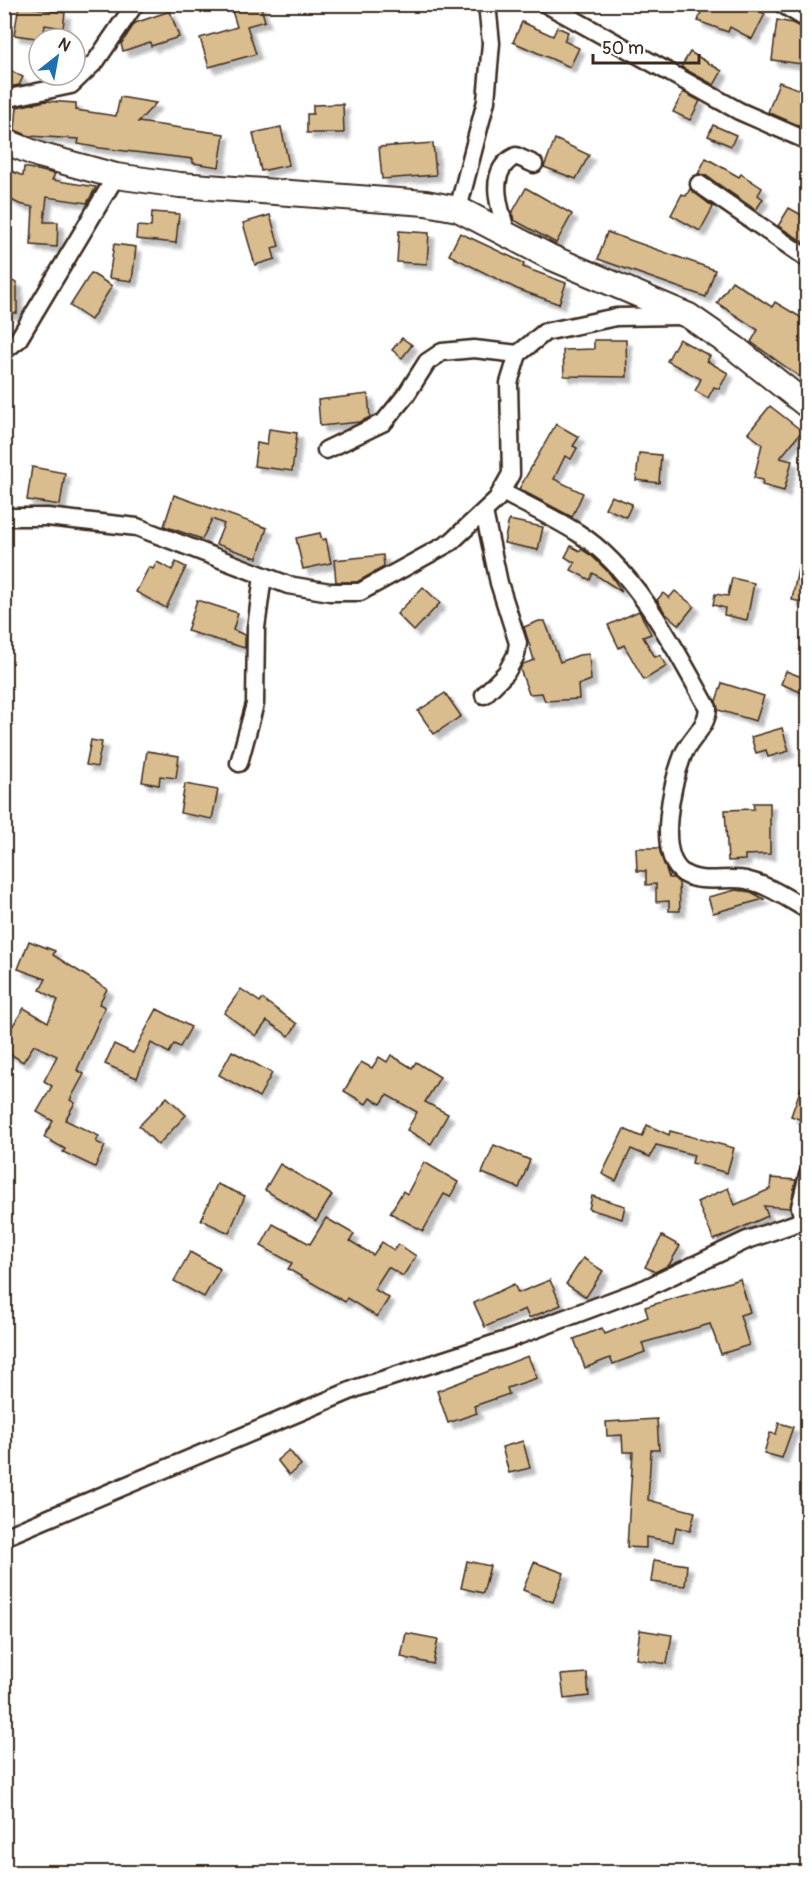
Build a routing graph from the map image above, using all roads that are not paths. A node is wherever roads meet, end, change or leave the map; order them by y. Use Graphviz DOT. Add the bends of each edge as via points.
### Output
graph roads {
  1 [pos="487,4"];
  2 [pos="546,4"];
  3 [pos="782,4"];
  4 [pos="139,6"];
  5 [pos="807,20"];
  6 [pos="4,99"];
  7 [pos="4,141"];
  8 [pos="807,141"];
  9 [pos="534,164"];
  10 [pos="116,176"];
  11 [pos="699,184"];
  12 [pos="458,209"];
  13 [pos="508,237"];
  14 [pos="807,259"];
  15 [pos="689,316"];
  16 [pos="4,351"];
  17 [pos="518,354"];
  18 [pos="807,406"];
  19 [pos="326,450"];
  20 [pos="501,492"];
  21 [pos="484,512"];
  22 [pos="4,517"];
  23 [pos="263,576"];
  24 [pos="484,695"];
  25 [pos="239,763"];
  26 [pos="807,910"];
  27 [pos="807,1175"];
  28 [pos="805,1220"];
  29 [pos="4,1537"];
  1 -- 12 [label="street" via="491,43 486,100"];
  2 -- 8 [label="street" via="739,111"];
  3 -- 5 [label="street"];
  4 -- 6 [label="street" via="96,61 71,85"];
  7 -- 10 [label="main road"];
  9 -- 13 [label="street" via="516,156 509,159 497,182 496,197"];
  10 -- 12 [label="main road"];
  10 -- 16 [label="street" via="18,340"];
  11 -- 14 [label="street"];
  12 -- 13 [label="main road"];
  13 -- 15 [label="main road"];
  15 -- 17 [label="street" via="616,317 545,332"];
  15 -- 18 [label="main road"];
  17 -- 19 [label="street" via="474,349 442,351 427,362 384,422"];
  17 -- 20 [label="street" via="508,383 511,474"];
  20 -- 21 [label="street"];
  20 -- 26 [label="street" via="579,534 612,561 667,632 708,708 708,718 684,753 667,827 671,855 682,872 698,878 744,879 764,885"];
  21 -- 23 [label="street" via="451,542 360,592 330,592"];
  21 -- 24 [label="street" via="499,583 518,643 506,673"];
  22 -- 23 [label="street" via="47,517 137,527"];
  23 -- 25 [label="street" via="256,628 255,704"];
  27 -- 28 [label="street" via="800,1208"];
  28 -- 29 [label="street" via="747,1240 635,1292 512,1338 357,1388"];
}
